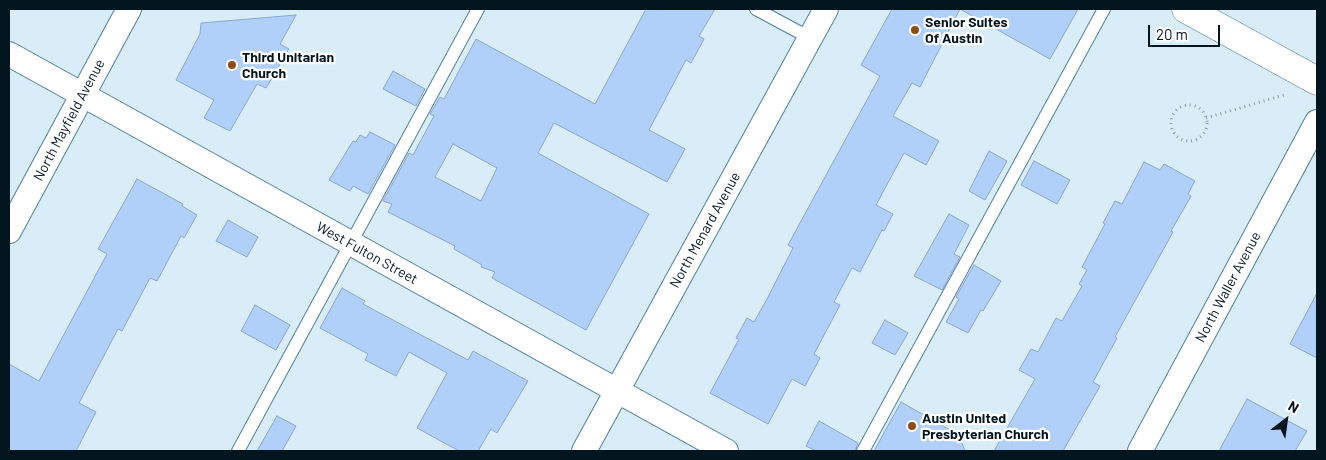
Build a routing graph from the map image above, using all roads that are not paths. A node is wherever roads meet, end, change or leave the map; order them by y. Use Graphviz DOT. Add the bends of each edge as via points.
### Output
graph roads {
  1 [pos="130,9"];
  2 [pos="478,9"];
  3 [pos="756,9"];
  4 [pos="826,9"];
  5 [pos="1104,9"];
  6 [pos="1186,9"];
  7 [pos="810,38"];
  8 [pos="9,54"];
  9 [pos="1317,81"];
  10 [pos="83,95"];
  11 [pos="1317,122"];
  12 [pos="9,231"];
  13 [pos="350,243"];
  14 [pos="617,391"];
  15 [pos="238,451"];
  16 [pos="584,451"];
  17 [pos="726,451"];
  18 [pos="863,451"];
  19 [pos="1140,451"];
  1 -- 10 [label="street, North Mayfield Avenue"];
  2 -- 13 [label="lane"];
  3 -- 7 [label="lane"];
  4 -- 7 [label="street, North Menard Avenue"];
  5 -- 18 [label="lane"];
  6 -- 9 [label="street"];
  7 -- 14 [label="street, North Menard Avenue"];
  8 -- 10 [label="street, West Fulton Street"];
  10 -- 12 [label="street, North Mayfield Avenue"];
  10 -- 13 [label="street, West Fulton Street"];
  11 -- 19 [label="street, North Waller Avenue"];
  13 -- 14 [label="street, West Fulton Street"];
  13 -- 15 [label="lane"];
  14 -- 16 [label="street, North Menard Avenue"];
  14 -- 17 [label="street, West Fulton Street"];
}
